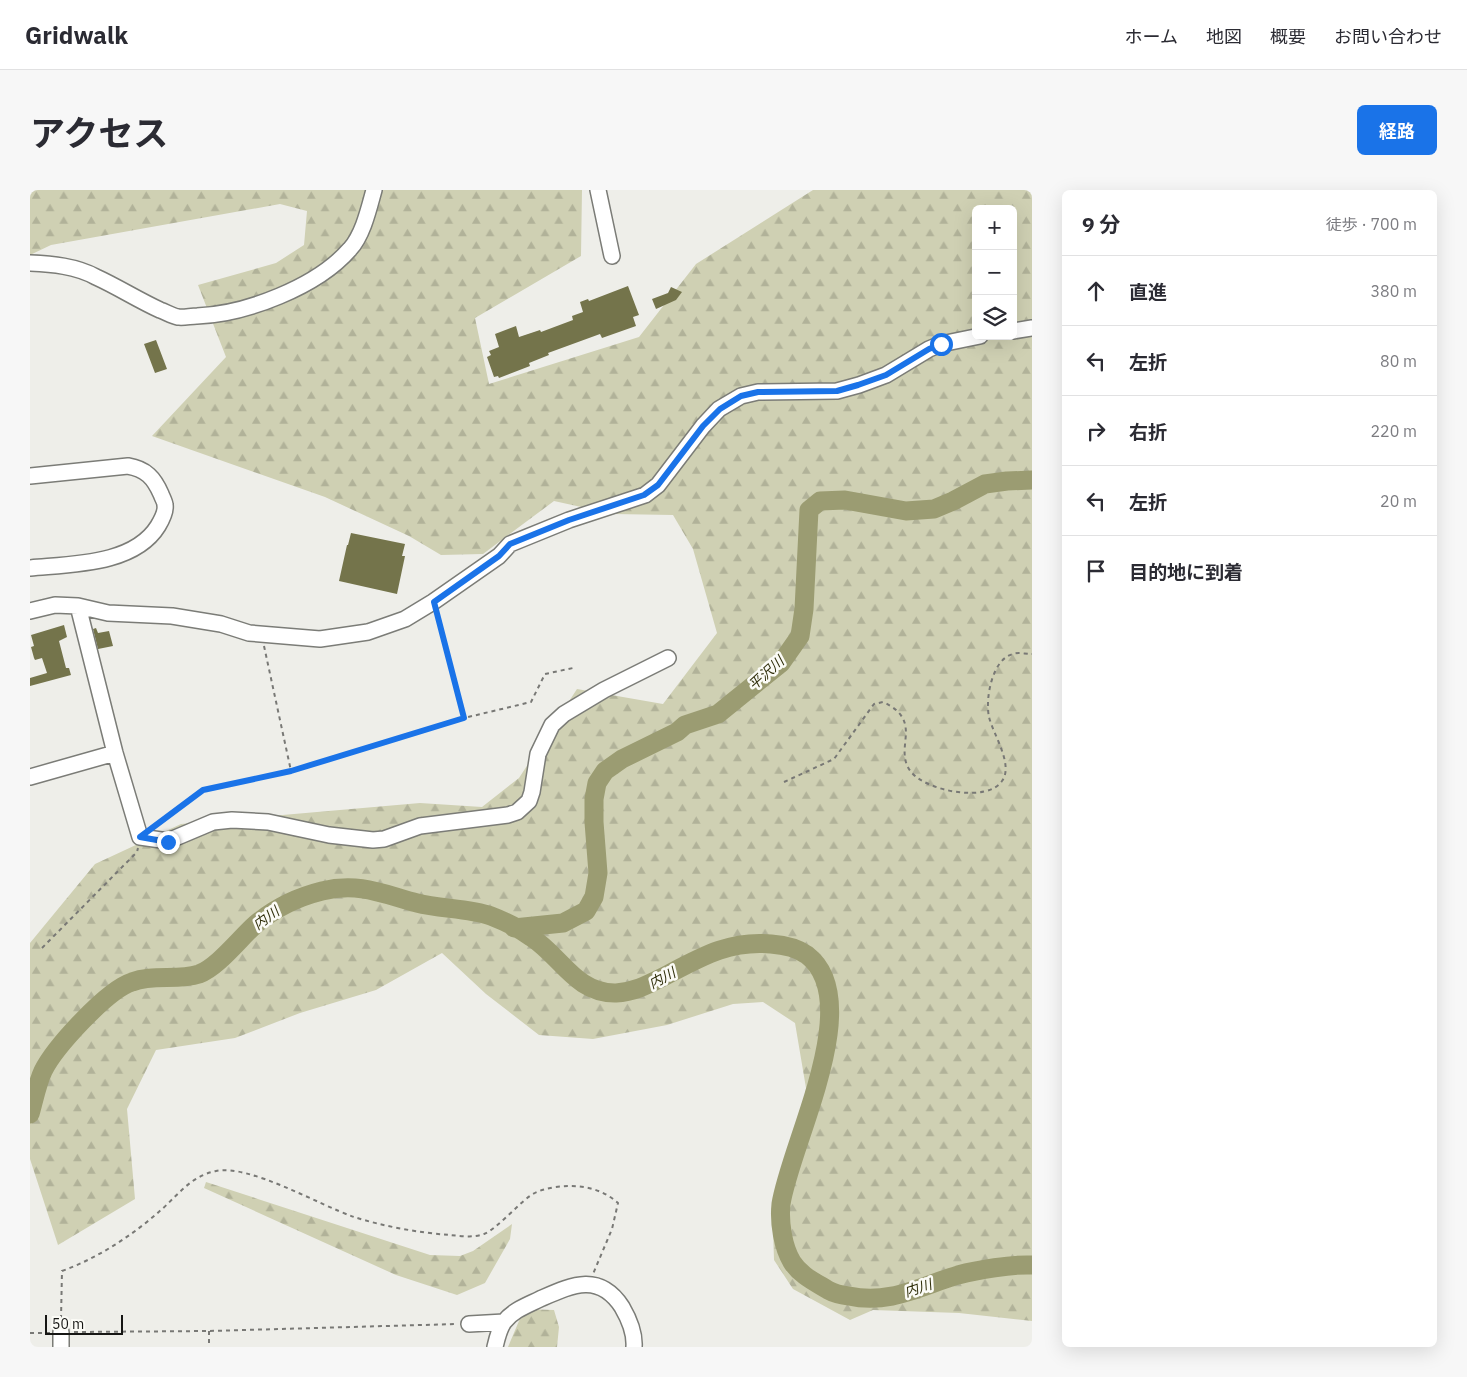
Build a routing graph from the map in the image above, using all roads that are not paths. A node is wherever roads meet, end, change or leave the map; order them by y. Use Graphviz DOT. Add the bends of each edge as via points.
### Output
graph roads {
  1 [pos="374,190"];
  2 [pos="598,190"];
  3 [pos="612,256"];
  4 [pos="30,263"];
  5 [pos="1032,328"];
  6 [pos="1017,330"];
  7 [pos="972,338"];
  8 [pos="30,476"];
  9 [pos="30,568"];
  10 [pos="78,606"];
  11 [pos="30,611"];
  12 [pos="668,658"];
  13 [pos="115,753"];
  14 [pos="30,777"];
  15 [pos="504,1322"];
  16 [pos="469,1324"];
  17 [pos="495,1347"];
  18 [pos="634,1347"];
  1 -- 4 [label="street" via="352,248 316,276 277,298 246,308 206,316 178,317 94,276 58,265"];
  2 -- 3 [label="street"];
  5 -- 6 [label="street"];
  7 -- 10 [label="street" via="941,344 886,375 837,391 758,392 741,396 720,409 703,426 658,485 644,495 510,544 499,556 434,602 405,619 368,632 320,639 261,634 172,616 108,614"];
  8 -- 9 [label="street" via="128,466 140,468 156,482 166,505 151,536 131,551 97,561"];
  10 -- 11 [label="street"];
  10 -- 13 [label="street"];
  12 -- 13 [label="street" via="604,690 552,725 538,754 529,801 517,812 420,826 384,839 328,835 268,822 232,820 213,822 168,842 140,837"];
  13 -- 14 [label="street"];
  15 -- 16 [label="street"];
  15 -- 17 [label="street"];
  15 -- 18 [label="street" via="518,1310 558,1291 575,1285 588,1285 608,1290 615,1297 627,1315 635,1338"];
}
